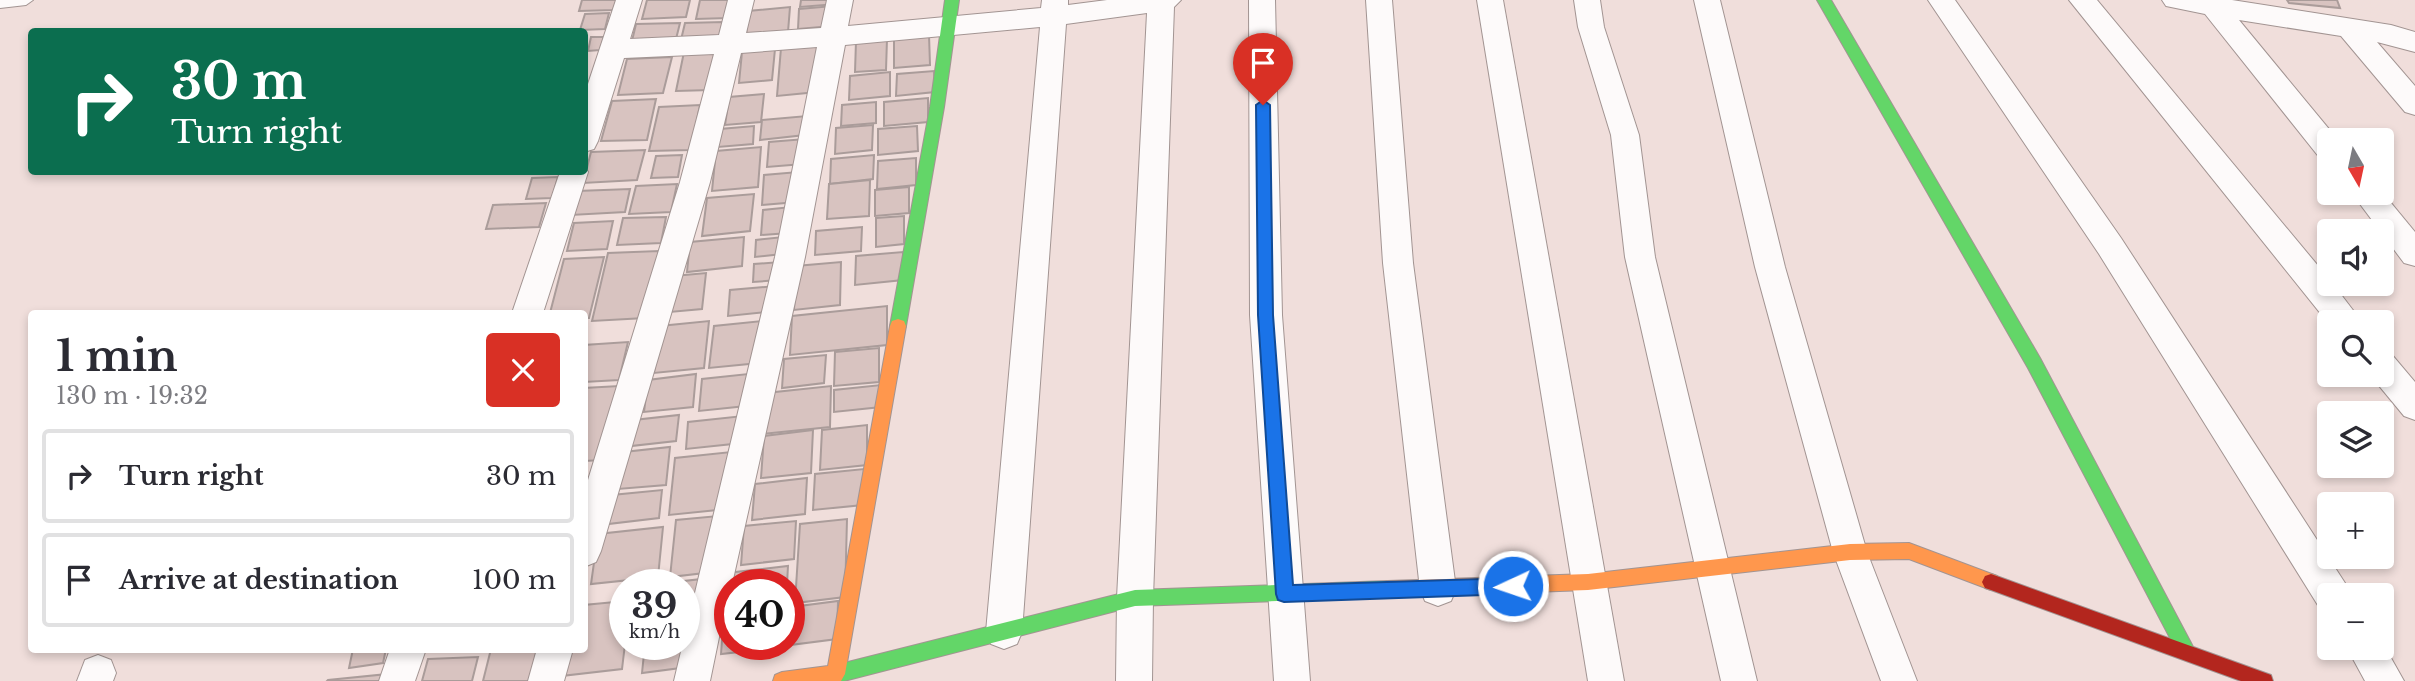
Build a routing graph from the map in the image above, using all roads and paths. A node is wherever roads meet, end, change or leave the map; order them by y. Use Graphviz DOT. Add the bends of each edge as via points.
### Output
graph roads {
  1 [pos="26,0"];
  2 [pos="629,0"];
  3 [pos="741,0"];
  4 [pos="840,0"];
  5 [pos="1164,0"];
  6 [pos="1262,0"];
  7 [pos="1378,0"];
  8 [pos="1490,0"];
  9 [pos="1587,0"];
  10 [pos="1707,0"];
  11 [pos="1824,0"];
  12 [pos="1941,0"];
  13 [pos="2082,0"];
  14 [pos="2175,0"];
  15 [pos="0,3"];
  16 [pos="2210,3"];
  17 [pos="1054,8"];
  18 [pos="950,13"];
  19 [pos="2349,28"];
  20 [pos="832,37"];
  21 [pos="2415,42"];
  22 [pos="730,46"];
  23 [pos="614,49"];
  24 [pos="2415,105"];
  25 [pos="588,129"];
  26 [pos="2317,134"];
  27 [pos="573,175"];
  28 [pos="2375,205"];
  29 [pos="2415,254"];
  30 [pos="528,310"];
  31 [pos="2336,310"];
  32 [pos="2394,381"];
  33 [pos="2415,406"];
  34 [pos="588,538"];
  35 [pos="1850,552"];
  36 [pos="1712,568"];
  37 [pos="1588,582"];
  38 [pos="2324,583"];
  39 [pos="1438,589"];
  40 [pos="1284,594"];
  41 [pos="1135,598"];
  42 [pos="1004,632"];
  43 [pos="2185,649"];
  44 [pos="407,653"];
  45 [pos="554,653"];
  46 [pos="2373,660"];
  47 [pos="836,678"];
  48 [pos="397,681"];
  49 [pos="545,681"];
  50 [pos="692,681"];
  51 [pos="782,681"];
  52 [pos="1134,681"];
  53 [pos="1292,681"];
  54 [pos="1606,681"];
  55 [pos="1739,681"];
  56 [pos="1899,681"];
  57 [pos="2264,681"];
  58 [pos="2386,681"];
  1 -- 15 [label="lane"];
  2 -- 23 [label="street"];
  3 -- 22 [label="street"];
  4 -- 20 [label="street"];
  5 -- 17 [label="street"];
  5 -- 41 [label="street"];
  6 -- 40 [label="street" via="1266,315"];
  7 -- 39 [label="street" via="1398,263"];
  8 -- 37 [label="street"];
  9 -- 36 [label="street" via="1625,135 1640,257"];
  10 -- 35 [label="street" via="1770,267"];
  11 -- 43 [label="street" via="2034,363"];
  12 -- 38 [label="street" via="2110,246"];
  13 -- 31 [label="street"];
  14 -- 16 [label="street"];
  16 -- 19 [label="street"];
  16 -- 26 [label="street"];
  17 -- 18 [label="street"];
  17 -- 42 [label="street"];
  18 -- 20 [label="street"];
  18 -- 47 [label="street" via="895,355"];
  19 -- 21 [label="street"];
  19 -- 24 [label="street"];
  20 -- 22 [label="street"];
  20 -- 50 [label="street" via="790,257"];
  22 -- 23 [label="street"];
  22 -- 34 [label="street" via="695,183"];
  23 -- 25 [label="street"];
  27 -- 30 [label="street"];
  28 -- 29 [label="street"];
  32 -- 33 [label="street"];
  35 -- 36 [label="street"];
  35 -- 43 [label="street" via="1909,551"];
  35 -- 56 [label="street"];
  36 -- 37 [label="street"];
  36 -- 55 [label="street"];
  37 -- 39 [label="street"];
  37 -- 54 [label="street"];
  39 -- 40 [label="street"];
  40 -- 41 [label="street"];
  40 -- 53 [label="street"];
  41 -- 42 [label="street"];
  41 -- 52 [label="street"];
  42 -- 47 [label="street"];
  43 -- 57 [label="street"];
  44 -- 48 [label="street"];
  45 -- 49 [label="street"];
  46 -- 58 [label="street"];
  47 -- 51 [label="street"];
}
